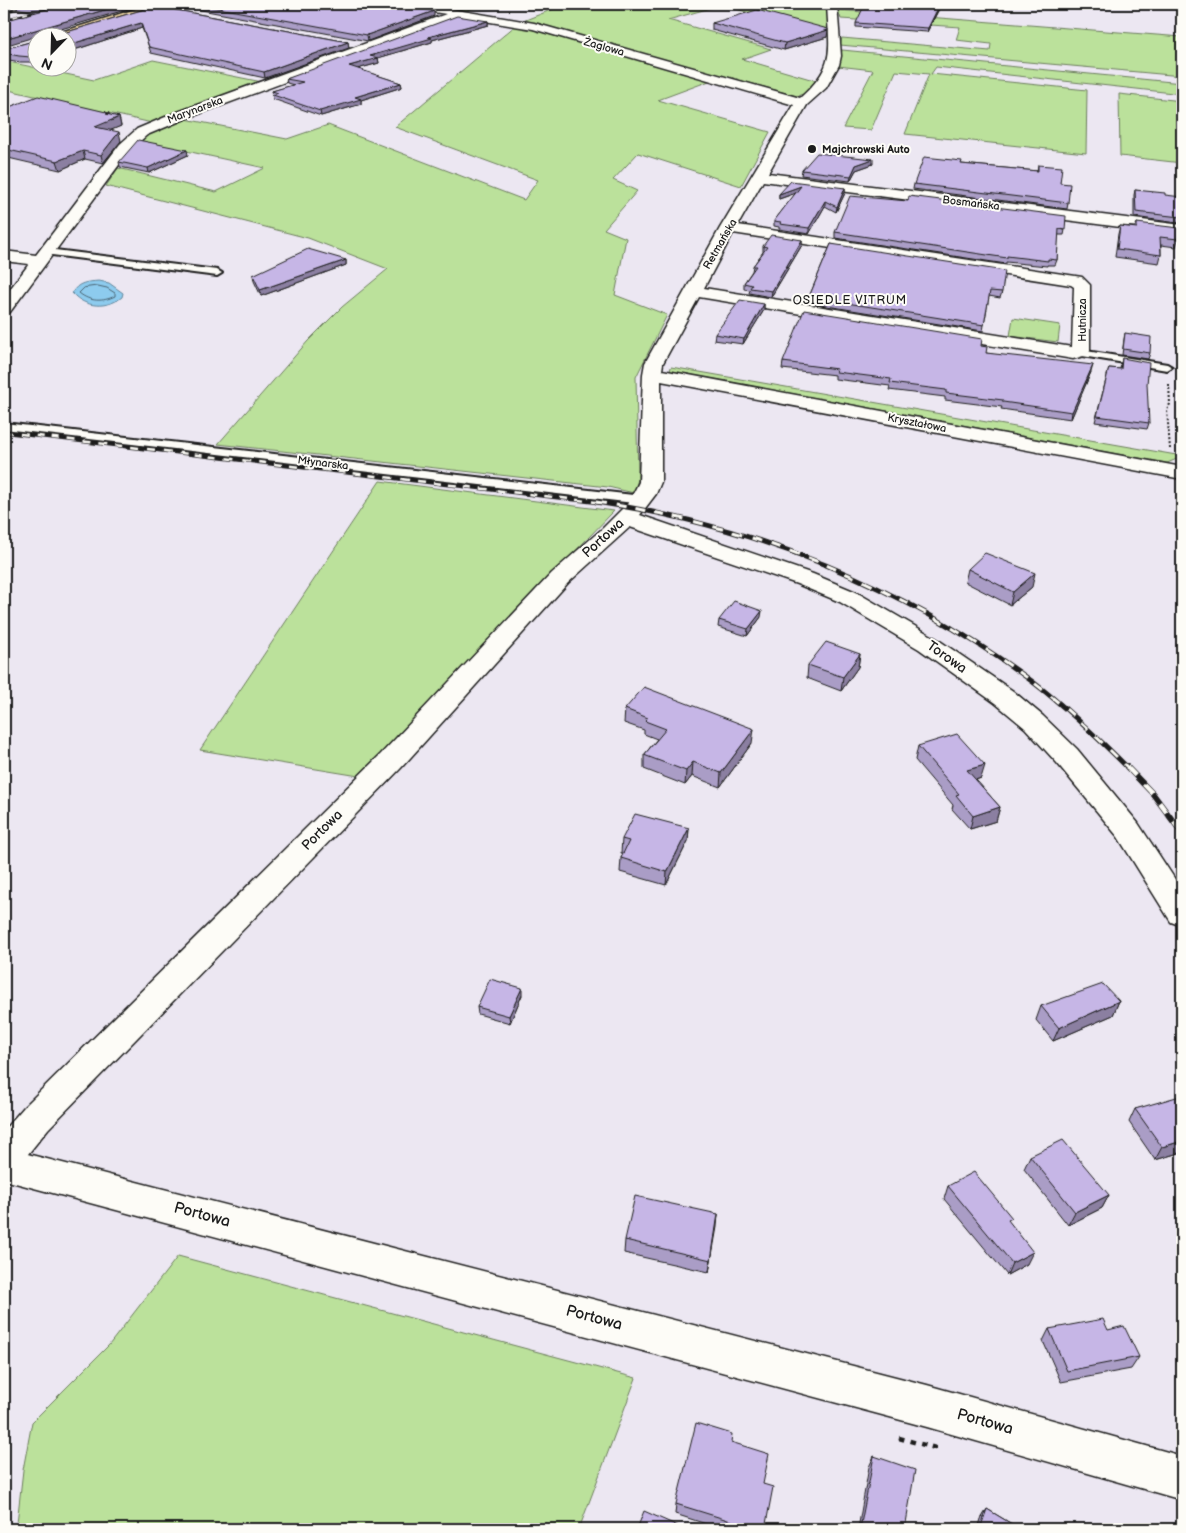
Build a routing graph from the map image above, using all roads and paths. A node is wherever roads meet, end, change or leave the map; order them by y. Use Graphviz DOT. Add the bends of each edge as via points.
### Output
graph roads {
  1 [pos="403,4"];
  2 [pos="832,4"];
  3 [pos="163,6"];
  4 [pos="460,13"];
  5 [pos="78,29"];
  6 [pos="350,43"];
  7 [pos="368,46"];
  8 [pos="802,103"];
  9 [pos="760,176"];
  10 [pos="728,228"];
  11 [pos="1182,230"];
  12 [pos="4,256"];
  13 [pos="44,256"];
  14 [pos="217,273"];
  15 [pos="694,291"];
  16 [pos="4,308"];
  17 [pos="1080,353"];
  18 [pos="1167,367"];
  19 [pos="652,374"];
  20 [pos="4,426"];
  21 [pos="1175,471"];
  22 [pos="634,509"];
  23 [pos="1182,914"];
  24 [pos="4,1162"];
  25 [pos="1182,1478"];
  1 -- 4 [label="street, Żaglowa"];
  2 -- 8 [label="street, Retmańska" via="836,56 822,85"];
  3 -- 5 [label="main road"];
  4 -- 7 [label="street, Marynarska"];
  4 -- 8 [label="street, Żaglowa" via="534,26"];
  6 -- 7 [label="street"];
  7 -- 13 [label="street, Marynarska" via="142,132 125,147"];
  8 -- 9 [label="street, Retmańska"];
  9 -- 10 [label="street, Retmańska"];
  9 -- 11 [label="street, Bosmańska"];
  10 -- 15 [label="street, Retmańska"];
  10 -- 17 [label="street, Hutnicza" via="1076,281 1082,285"];
  12 -- 13 [label="street"];
  13 -- 14 [label="lane"];
  13 -- 16 [label="street, Marynarska"];
  15 -- 17 [label="street, Hutnicza"];
  15 -- 19 [label="street, Retmańska" via="654,363"];
  17 -- 18 [label="lane"];
  18 -- 21 [label="path" via="1170,455"];
  19 -- 21 [label="street, Kryształowa"];
  19 -- 22 [label="street, Retmańska" via="650,482"];
  20 -- 22 [label="lane, Młynarska"];
  22 -- 23 [label="street, Torowa" via="848,597 928,644 996,692 1034,722 1067,756 1128,830"];
  22 -- 24 [label="street, Portowa" via="561,577 392,760 36,1118"];
  24 -- 25 [label="street, Portowa" via="927,1406"];
}
